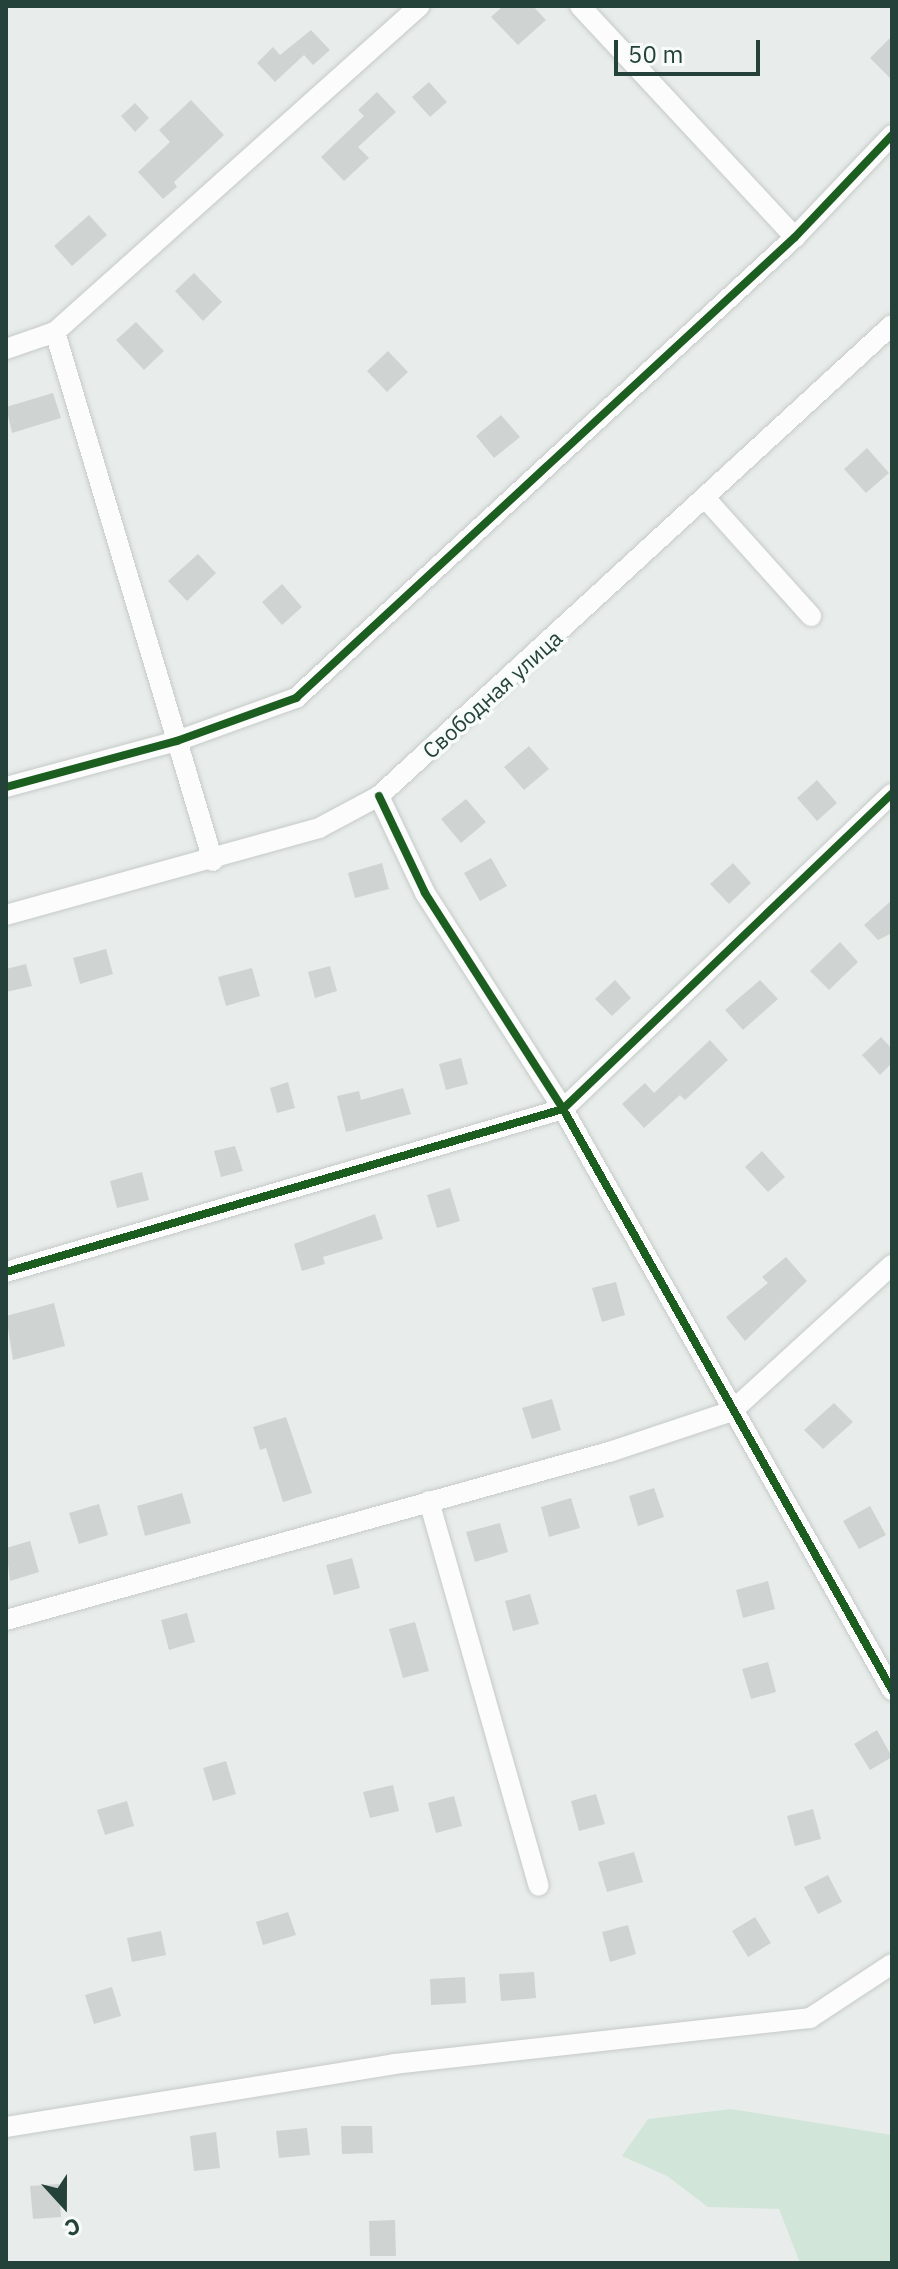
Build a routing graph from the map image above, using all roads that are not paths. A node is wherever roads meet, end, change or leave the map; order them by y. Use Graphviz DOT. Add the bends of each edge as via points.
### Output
graph roads {
  1 [pos="419,6"];
  2 [pos="580,6"];
  3 [pos="892,135"];
  4 [pos="795,237"];
  5 [pos="892,325"];
  6 [pos="55,332"];
  7 [pos="6,349"];
  8 [pos="707,500"];
  9 [pos="811,616"];
  10 [pos="177,741"];
  11 [pos="6,787"];
  12 [pos="892,794"];
  13 [pos="379,796"];
  14 [pos="213,861"];
  15 [pos="6,915"];
  16 [pos="563,1109"];
  17 [pos="892,1265"];
  18 [pos="6,1272"];
  19 [pos="732,1411"];
  20 [pos="429,1501"];
  21 [pos="6,1620"];
  22 [pos="892,1690"];
  23 [pos="539,1886"];
  24 [pos="892,1964"];
  25 [pos="6,2127"];
  1 -- 6 [label="street"];
  2 -- 4 [label="street"];
  3 -- 4 [label="street"];
  4 -- 10 [label="street" via="296,698"];
  5 -- 8 [label="street, Свободная улица"];
  6 -- 7 [label="street"];
  6 -- 10 [label="street"];
  8 -- 9 [label="street"];
  8 -- 13 [label="street, Свободная улица"];
  10 -- 11 [label="street"];
  10 -- 14 [label="street"];
  12 -- 16 [label="street"];
  13 -- 14 [label="street, Свободная улица" via="319,828"];
  13 -- 16 [label="street" via="425,893"];
  14 -- 15 [label="street, Свободная улица"];
  16 -- 18 [label="street"];
  16 -- 19 [label="street"];
  17 -- 19 [label="street"];
  19 -- 20 [label="street" via="609,1452"];
  19 -- 22 [label="street"];
  20 -- 21 [label="street"];
  20 -- 23 [label="street"];
  24 -- 25 [label="street" via="810,2018 394,2064"];
}
